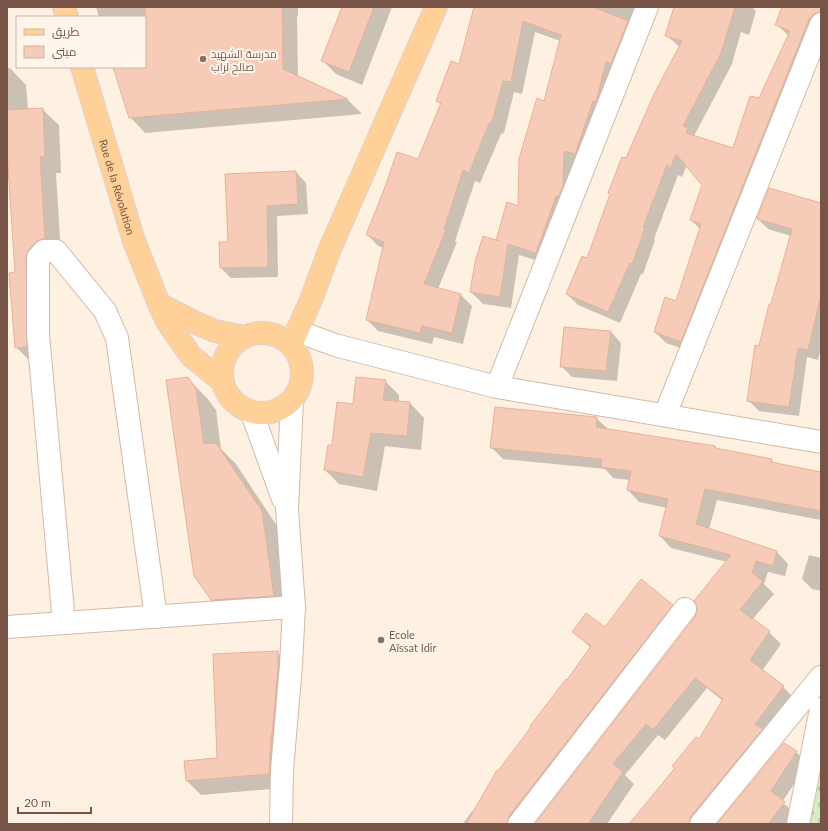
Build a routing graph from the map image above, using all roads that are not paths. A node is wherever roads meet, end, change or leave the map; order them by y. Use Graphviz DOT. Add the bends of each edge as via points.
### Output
graph roads {
  1 [pos="436,7"];
  2 [pos="647,7"];
  3 [pos="821,24"];
  4 [pos="82,68"];
  5 [pos="159,304"];
  6 [pos="244,337"];
  7 [pos="294,338"];
  8 [pos="222,381"];
  9 [pos="497,387"];
  10 [pos="292,400"];
  11 [pos="252,413"];
  12 [pos="665,415"];
  13 [pos="821,442"];
  14 [pos="287,509"];
  15 [pos="294,607"];
  16 [pos="685,609"];
  17 [pos="156,617"];
  18 [pos="64,623"];
  19 [pos="7,627"];
  20 [pos="821,677"];
  21 [pos="821,709"];
  22 [pos="281,824"];
  23 [pos="519,824"];
  24 [pos="701,824"];
  25 [pos="798,824"];
  1 -- 7 [label="main road" via="329,251"];
  2 -- 9 [label="street"];
  3 -- 12 [label="street"];
  4 -- 5 [label="main road, Rue de la Révolution" via="134,241"];
  5 -- 6 [label="main road" via="194,322"];
  5 -- 8 [label="main road, Rue de la Révolution" via="168,323 191,356"];
  6 -- 7 [label="main road" via="270,333"];
  6 -- 8 [label="main road" via="231,348 223,363"];
  7 -- 9 [label="street" via="335,345"];
  7 -- 10 [label="main road" via="302,377 299,389"];
  8 -- 11 [label="main road" via="228,395 238,406"];
  9 -- 12 [label="street"];
  10 -- 11 [label="main road" via="274,412"];
  10 -- 14 [label="street"];
  11 -- 14 [label="street"];
  12 -- 13 [label="street"];
  14 -- 15 [label="street"];
  15 -- 17 [label="street"];
  15 -- 22 [label="street" via="282,770"];
  16 -- 23 [label="street"];
  17 -- 18 [label="street"];
  17 -- 18 [label="street" via="117,338 105,311 56,251 44,251 38,258 38,334"];
  18 -- 19 [label="street"];
  20 -- 24 [label="street"];
  21 -- 25 [label="street"];
}
